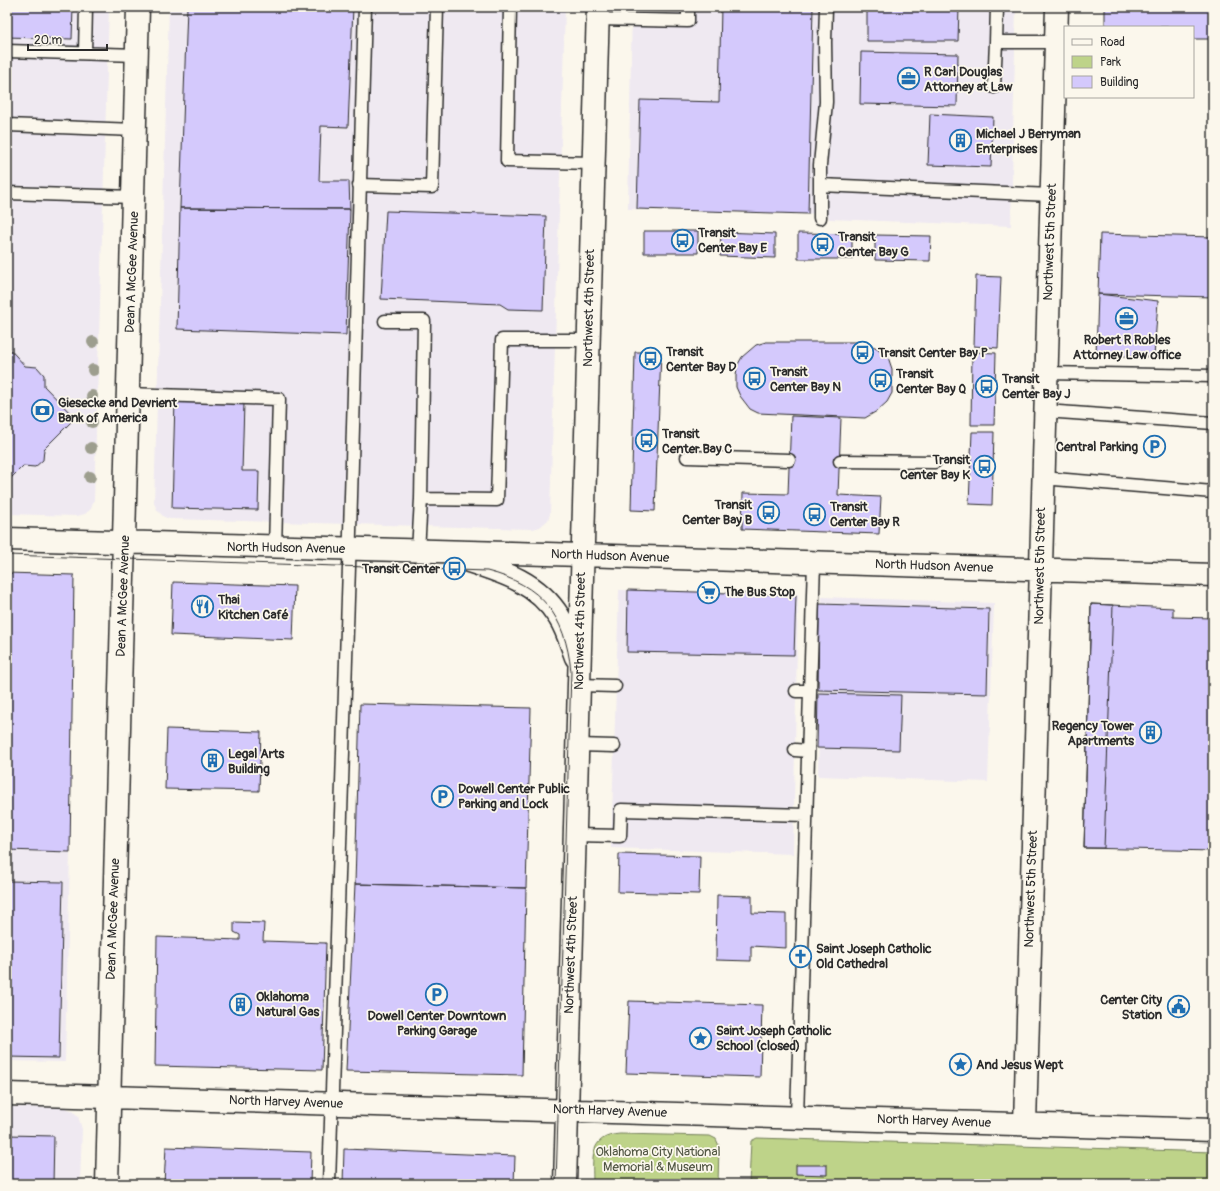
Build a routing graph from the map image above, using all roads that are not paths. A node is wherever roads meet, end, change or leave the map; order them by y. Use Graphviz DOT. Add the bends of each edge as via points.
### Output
graph roads {
  1 [pos="86,7"];
  2 [pos="138,7"];
  3 [pos="365,7"];
  4 [pos="437,7"];
  5 [pos="510,7"];
  6 [pos="688,7"];
  7 [pos="826,7"];
  8 [pos="997,7"];
  9 [pos="1057,7"];
  10 [pos="598,13"];
  11 [pos="996,42"];
  12 [pos="1056,42"];
  13 [pos="7,51"];
  14 [pos="85,53"];
  15 [pos="137,55"];
  16 [pos="994,87"];
  17 [pos="7,125"];
  18 [pos="135,130"];
  19 [pos="593,163"];
  20 [pos="359,185"];
  21 [pos="820,185"];
  22 [pos="7,193"];
  23 [pos="1051,195"];
  24 [pos="134,197"];
  25 [pos="820,218"];
  26 [pos="385,320"];
  27 [pos="588,340"];
  28 [pos="1046,373"];
  29 [pos="1213,376"];
  30 [pos="128,394"];
  31 [pos="1045,411"];
  32 [pos="1213,423"];
  33 [pos="688,457"];
  34 [pos="789,460"];
  35 [pos="840,461"];
  36 [pos="935,462"];
  37 [pos="1042,478"];
  38 [pos="1213,492"];
  39 [pos="420,499"];
  40 [pos="7,540"];
  41 [pos="124,544"];
  42 [pos="274,548"];
  43 [pos="350,549"];
  44 [pos="418,551"];
  45 [pos="442,552"];
  46 [pos="582,555"];
  47 [pos="814,562"];
  48 [pos="1040,570"];
  49 [pos="1213,575"];
  50 [pos="580,675"];
  51 [pos="615,686"];
  52 [pos="796,692"];
  53 [pos="810,692"];
  54 [pos="578,745"];
  55 [pos="614,746"];
  56 [pos="795,750"];
  57 [pos="808,751"];
  58 [pos="806,815"];
  59 [pos="575,835"];
  60 [pos="7,1094"];
  61 [pos="108,1097"];
  62 [pos="332,1103"];
  63 [pos="567,1110"];
  64 [pos="796,1117"];
  65 [pos="1025,1124"];
  66 [pos="1213,1130"];
  67 [pos="107,1184"];
  68 [pos="329,1184"];
  69 [pos="565,1184"];
  1 -- 14 [label="lane"];
  2 -- 15 [label="street, Dean A McGee Avenue"];
  3 -- 20 [label="lane"];
  4 -- 20 [label="lane" via="432,187"];
  5 -- 19 [label="lane" via="507,161"];
  6 -- 10 [label="lane" via="688,21"];
  7 -- 21 [label="lane" via="826,102"];
  8 -- 11 [label="lane"];
  9 -- 12 [label="street, Northwest 5th Street"];
  10 -- 19 [label="street, Northwest 4th Street"];
  11 -- 12 [label="lane"];
  11 -- 16 [label="lane"];
  12 -- 23 [label="street, Northwest 5th Street"];
  13 -- 14 [label="lane"];
  14 -- 15 [label="lane"];
  15 -- 18 [label="street, Dean A McGee Avenue"];
  17 -- 18 [label="lane"];
  18 -- 24 [label="street, Dean A McGee Avenue"];
  19 -- 27 [label="street, Northwest 4th Street"];
  20 -- 43 [label="lane"];
  21 -- 23 [label="lane"];
  21 -- 25 [label="lane"];
  22 -- 24 [label="lane"];
  23 -- 28 [label="street, Northwest 5th Street"];
  24 -- 30 [label="street, Dean A McGee Avenue"];
  26 -- 39 [label="lane" via="424,321"];
  27 -- 39 [label="lane" via="502,340 497,500"];
  27 -- 46 [label="street, Northwest 4th Street"];
  28 -- 29 [label="lane"];
  28 -- 31 [label="street, Northwest 5th Street"];
  30 -- 41 [label="street, Dean A McGee Avenue"];
  30 -- 42 [label="lane" via="279,399"];
  31 -- 32 [label="lane"];
  31 -- 37 [label="street, Northwest 5th Street"];
  33 -- 34 [label="lane"];
  35 -- 36 [label="lane"];
  37 -- 38 [label="lane"];
  37 -- 48 [label="street, Northwest 5th Street"];
  39 -- 44 [label="lane"];
  40 -- 41 [label="street, North Hudson Avenue"];
  41 -- 42 [label="street, North Hudson Avenue"];
  41 -- 61 [label="street, Dean A McGee Avenue"];
  42 -- 43 [label="street, North Hudson Avenue"];
  43 -- 44 [label="street, North Hudson Avenue"];
  43 -- 62 [label="lane"];
  44 -- 45 [label="street, North Hudson Avenue"];
  45 -- 46 [label="street, North Hudson Avenue"];
  45 -- 50 [label="street" via="506,574 538,591 560,617"];
  46 -- 47 [label="street, North Hudson Avenue"];
  46 -- 50 [label="street, Northwest 4th Street"];
  47 -- 48 [label="street, North Hudson Avenue"];
  47 -- 53 [label="lane"];
  48 -- 49 [label="street, North Hudson Avenue"];
  48 -- 65 [label="street, Northwest 5th Street"];
  50 -- 51 [label="lane"];
  50 -- 54 [label="street, Northwest 4th Street"];
  52 -- 53 [label="lane"];
  53 -- 57 [label="lane"];
  54 -- 55 [label="lane"];
  54 -- 59 [label="street, Northwest 4th Street"];
  56 -- 57 [label="lane"];
  57 -- 58 [label="lane"];
  58 -- 59 [label="lane" via="621,810 620,836"];
  58 -- 64 [label="lane"];
  59 -- 63 [label="street, Northwest 4th Street"];
  60 -- 61 [label="street, North Harvey Avenue"];
  61 -- 62 [label="street, North Harvey Avenue"];
  61 -- 67 [label="street, Dean A McGee Avenue"];
  62 -- 63 [label="street, North Harvey Avenue"];
  62 -- 68 [label="lane"];
  63 -- 64 [label="street, North Harvey Avenue"];
  63 -- 69 [label="street, Northwest 4th Street"];
  64 -- 65 [label="street, North Harvey Avenue"];
  65 -- 66 [label="street, North Harvey Avenue"];
}
